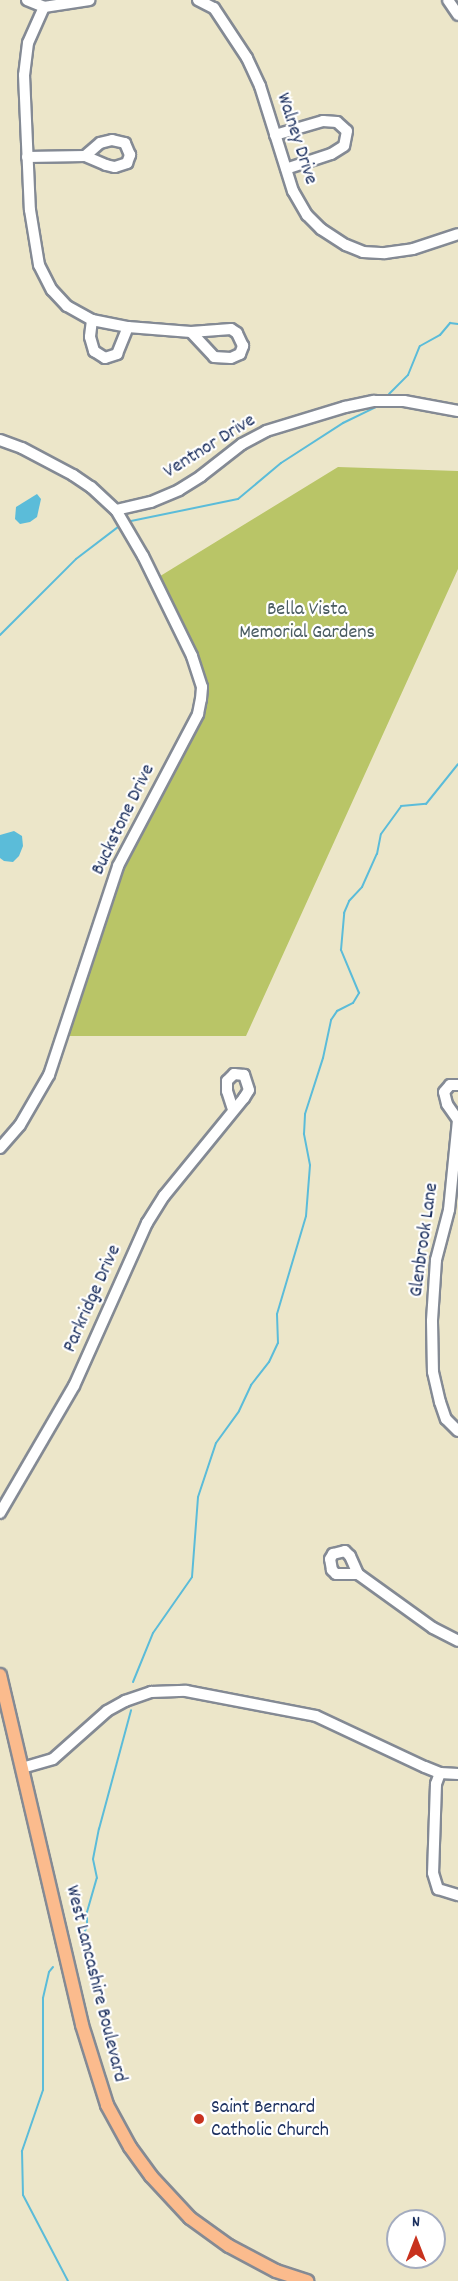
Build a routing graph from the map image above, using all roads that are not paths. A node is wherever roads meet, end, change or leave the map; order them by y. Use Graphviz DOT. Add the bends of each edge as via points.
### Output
graph roads {
  1 [pos="27,0"];
  2 [pos="89,0"];
  3 [pos="198,0"];
  4 [pos="448,0"];
  5 [pos="215,4"];
  6 [pos="44,7"];
  7 [pos="458,15"];
  8 [pos="275,135"];
  9 [pos="86,156"];
  10 [pos="27,157"];
  11 [pos="286,169"];
  12 [pos="458,234"];
  13 [pos="92,320"];
  14 [pos="128,327"];
  15 [pos="191,332"];
  16 [pos="458,411"];
  17 [pos="0,440"];
  18 [pos="116,510"];
  19 [pos="458,1085"];
  20 [pos="233,1110"];
  21 [pos="458,1120"];
  22 [pos="0,1148"];
  23 [pos="458,1431"];
  24 [pos="0,1513"];
  25 [pos="358,1574"];
  26 [pos="458,1641"];
  27 [pos="0,1676"];
  28 [pos="22,1768"];
  29 [pos="440,1773"];
  30 [pos="458,1774"];
  31 [pos="458,1895"];
  32 [pos="307,2281"];
  1 -- 6 [label="street"];
  2 -- 6 [label="street"];
  3 -- 5 [label="street, Walney Drive"];
  4 -- 7 [label="street"];
  5 -- 8 [label="street, Walney Drive" via="260,86"];
  6 -- 10 [label="street" via="28,43 24,75"];
  8 -- 11 [label="street, Walney Drive"];
  8 -- 11 [label="street" via="323,121 337,122 347,131 344,146"];
  9 -- 10 [label="street"];
  10 -- 13 [label="street" via="39,265 52,290 67,306"];
  11 -- 12 [label="street, Walney Drive" via="307,215 321,229 363,252 413,249"];
  13 -- 14 [label="street"];
  13 -- 14 [label="street" via="90,337 94,351 105,358 117,354"];
  14 -- 15 [label="street"];
  15 -- 15 [label="street" via="231,329 243,346 240,354 231,358 214,357"];
  16 -- 18 [label="street, Ventnor Drive" via="404,401 374,401 345,407 266,431 179,490 152,502"];
  17 -- 18 [label="street" via="73,475"];
  18 -- 22 [label="street, Buckstone Drive" via="192,656 201,681 201,699 198,714 118,866 49,1075 30,1110"];
  19 -- 21 [label="street, Glenbrook Lane" via="450,1085 444,1092"];
  20 -- 24 [label="street, Parkridge Drive" via="147,1223 74,1386"];
  21 -- 23 [label="street, Glenbrook Lane" via="449,1210 436,1260 432,1321 433,1372 440,1402 446,1419"];
  25 -- 26 [label="street" via="433,1628"];
  27 -- 28 [label="main road, West Lancashire Boulevard"];
  28 -- 29 [label="street" via="53,1759 107,1711 125,1701 152,1692 186,1691 316,1716"];
  28 -- 32 [label="main road, West Lancashire Boulevard" via="90,2058 107,2105 130,2147 190,2218 229,2246 276,2271"];
  29 -- 30 [label="street"];
  29 -- 31 [label="street" via="435,1784 433,1873 438,1889"];
}
